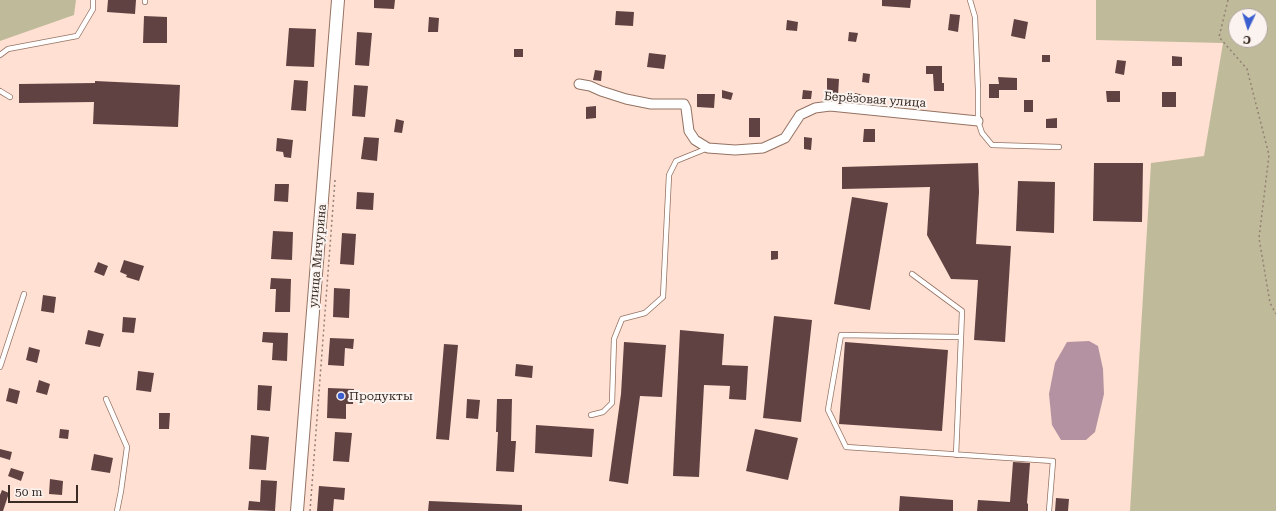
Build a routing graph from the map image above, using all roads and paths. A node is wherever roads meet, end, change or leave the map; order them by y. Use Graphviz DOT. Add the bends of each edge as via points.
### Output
graph roads {
  1 [pos="93,0"];
  2 [pos="338,0"];
  3 [pos="970,0"];
  4 [pos="1228,0"];
  5 [pos="0,55"];
  6 [pos="579,84"];
  7 [pos="0,91"];
  8 [pos="10,97"];
  9 [pos="978,121"];
  10 [pos="1059,147"];
  11 [pos="708,148"];
  12 [pos="336,173"];
  13 [pos="912,274"];
  14 [pos="24,294"];
  15 [pos="1276,314"];
  16 [pos="962,338"];
  17 [pos="0,367"];
  18 [pos="106,399"];
  19 [pos="590,415"];
  20 [pos="956,455"];
  21 [pos="117,511"];
  22 [pos="297,511"];
  23 [pos="310,511"];
  24 [pos="1049,511"];
  1 -- 5 [label="lane" via="93,9 77,36 8,49"];
  2 -- 22 [label="street, улица Мичурина"];
  3 -- 9 [label="lane" via="975,18"];
  4 -- 15 [label="path" via="1219,37 1247,69 1270,155 1259,238 1270,302"];
  6 -- 11 [label="street" via="651,104 684,104 689,131 695,140"];
  7 -- 8 [label="lane"];
  9 -- 10 [label="lane" via="982,133 992,145"];
  9 -- 11 [label="street, Берёзовая улица" via="830,106 815,108 800,115 784,138 763,148"];
  11 -- 19 [label="lane" via="676,161 669,175 662,297 645,313 622,319 614,340 612,403 603,412"];
  12 -- 23 [label="path"];
  13 -- 16 [label="lane" via="962,311"];
  14 -- 17 [label="lane"];
  16 -- 20 [label="lane"];
  16 -- 20 [label="lane" via="841,335 828,410 846,447"];
  18 -- 21 [label="lane" via="127,447"];
  20 -- 24 [label="lane" via="1052,461"];
}
